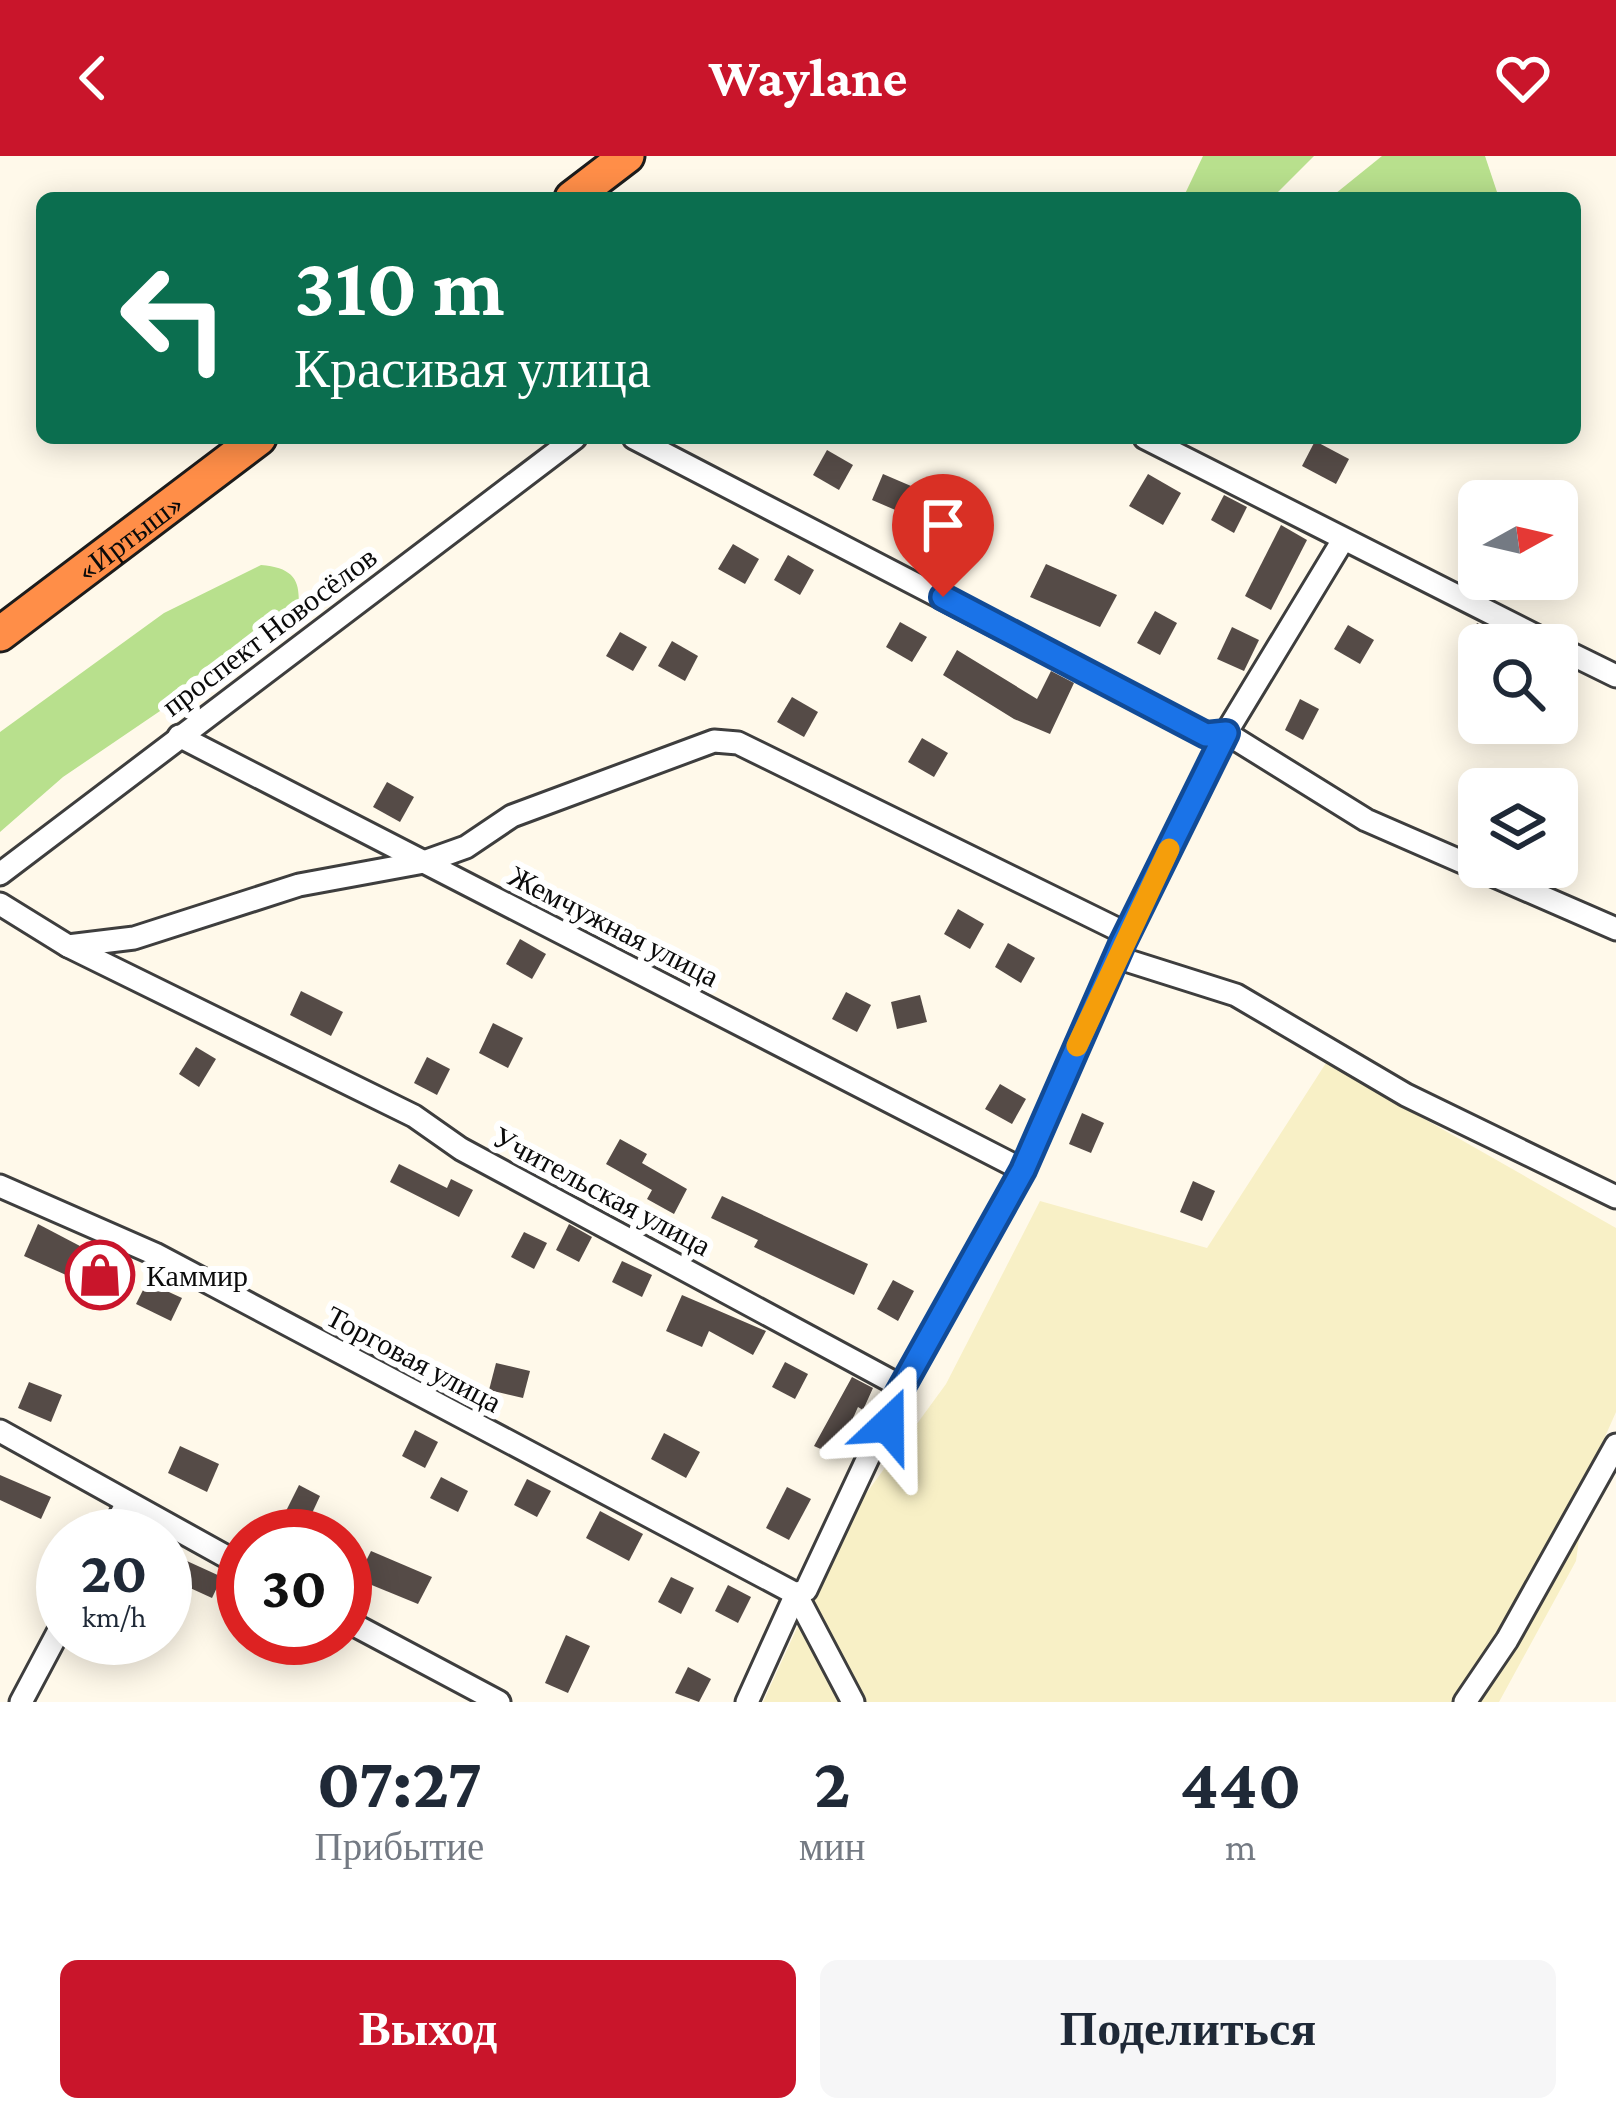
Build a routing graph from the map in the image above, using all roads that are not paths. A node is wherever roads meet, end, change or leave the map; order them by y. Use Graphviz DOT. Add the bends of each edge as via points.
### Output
graph roads {
  1 [pos="627,156"];
  2 [pos="580,192"];
  3 [pos="251,444"];
  4 [pos="567,444"];
  5 [pos="646,444"];
  6 [pos="1157,444"];
  7 [pos="1342,540"];
  8 [pos="1512,624"];
  9 [pos="0,634"];
  10 [pos="1578,657"];
  11 [pos="1616,676"];
  12 [pos="1226,733"];
  13 [pos="178,736"];
  14 [pos="424,862"];
  15 [pos="0,874"];
  16 [pos="0,904"];
  17 [pos="1616,929"];
  18 [pos="1126,934"];
  19 [pos="68,946"];
  20 [pos="1116,957"];
  21 [pos="1023,1170"];
  22 [pos="0,1186"];
  23 [pos="1616,1197"];
  24 [pos="898,1394"];
  25 [pos="0,1431"];
  26 [pos="1616,1445"];
  27 [pos="1611,1470"];
  28 [pos="126,1504"];
  29 [pos="124,1509"];
  30 [pos="216,1552"];
  31 [pos="796,1594"];
  32 [pos="372,1634"];
  33 [pos="41,1665"];
  34 [pos="21,1702"];
  35 [pos="500,1702"];
  36 [pos="748,1702"];
  37 [pos="853,1702"];
  38 [pos="1465,1702"];
  1 -- 2 [label="highway"];
  3 -- 9 [label="highway, «Иртыш»"];
  4 -- 13 [label="street, проспект Новосёлов"];
  5 -- 12 [label="street" via="1206,735"];
  6 -- 7 [label="street"];
  7 -- 8 [label="street"];
  7 -- 12 [label="street"];
  10 -- 11 [label="street"];
  12 -- 17 [label="street" via="1366,820"];
  12 -- 18 [label="street"];
  13 -- 14 [label="street, Жемчужная улица"];
  13 -- 15 [label="street, проспект Новосёлов"];
  14 -- 18 [label="street" via="466,847 512,815 714,741 738,743"];
  14 -- 19 [label="street" via="299,885 134,938"];
  14 -- 21 [label="street, Жемчужная улица"];
  16 -- 19 [label="street, Учительская улица"];
  18 -- 20 [label="street"];
  19 -- 24 [label="street, Учительская улица" via="414,1116 891,1382"];
  20 -- 21 [label="street"];
  20 -- 23 [label="street" via="1236,995 1406,1095"];
  21 -- 24 [label="street"];
  22 -- 31 [label="street, Торговая улица" via="155,1254"];
  24 -- 31 [label="street" via="806,1590"];
  25 -- 28 [label="street"];
  26 -- 27 [label="street"];
  27 -- 38 [label="street"];
  28 -- 29 [label="street"];
  28 -- 30 [label="street"];
  31 -- 36 [label="street"];
  31 -- 37 [label="street"];
  32 -- 35 [label="street"];
  33 -- 34 [label="street"];
}
